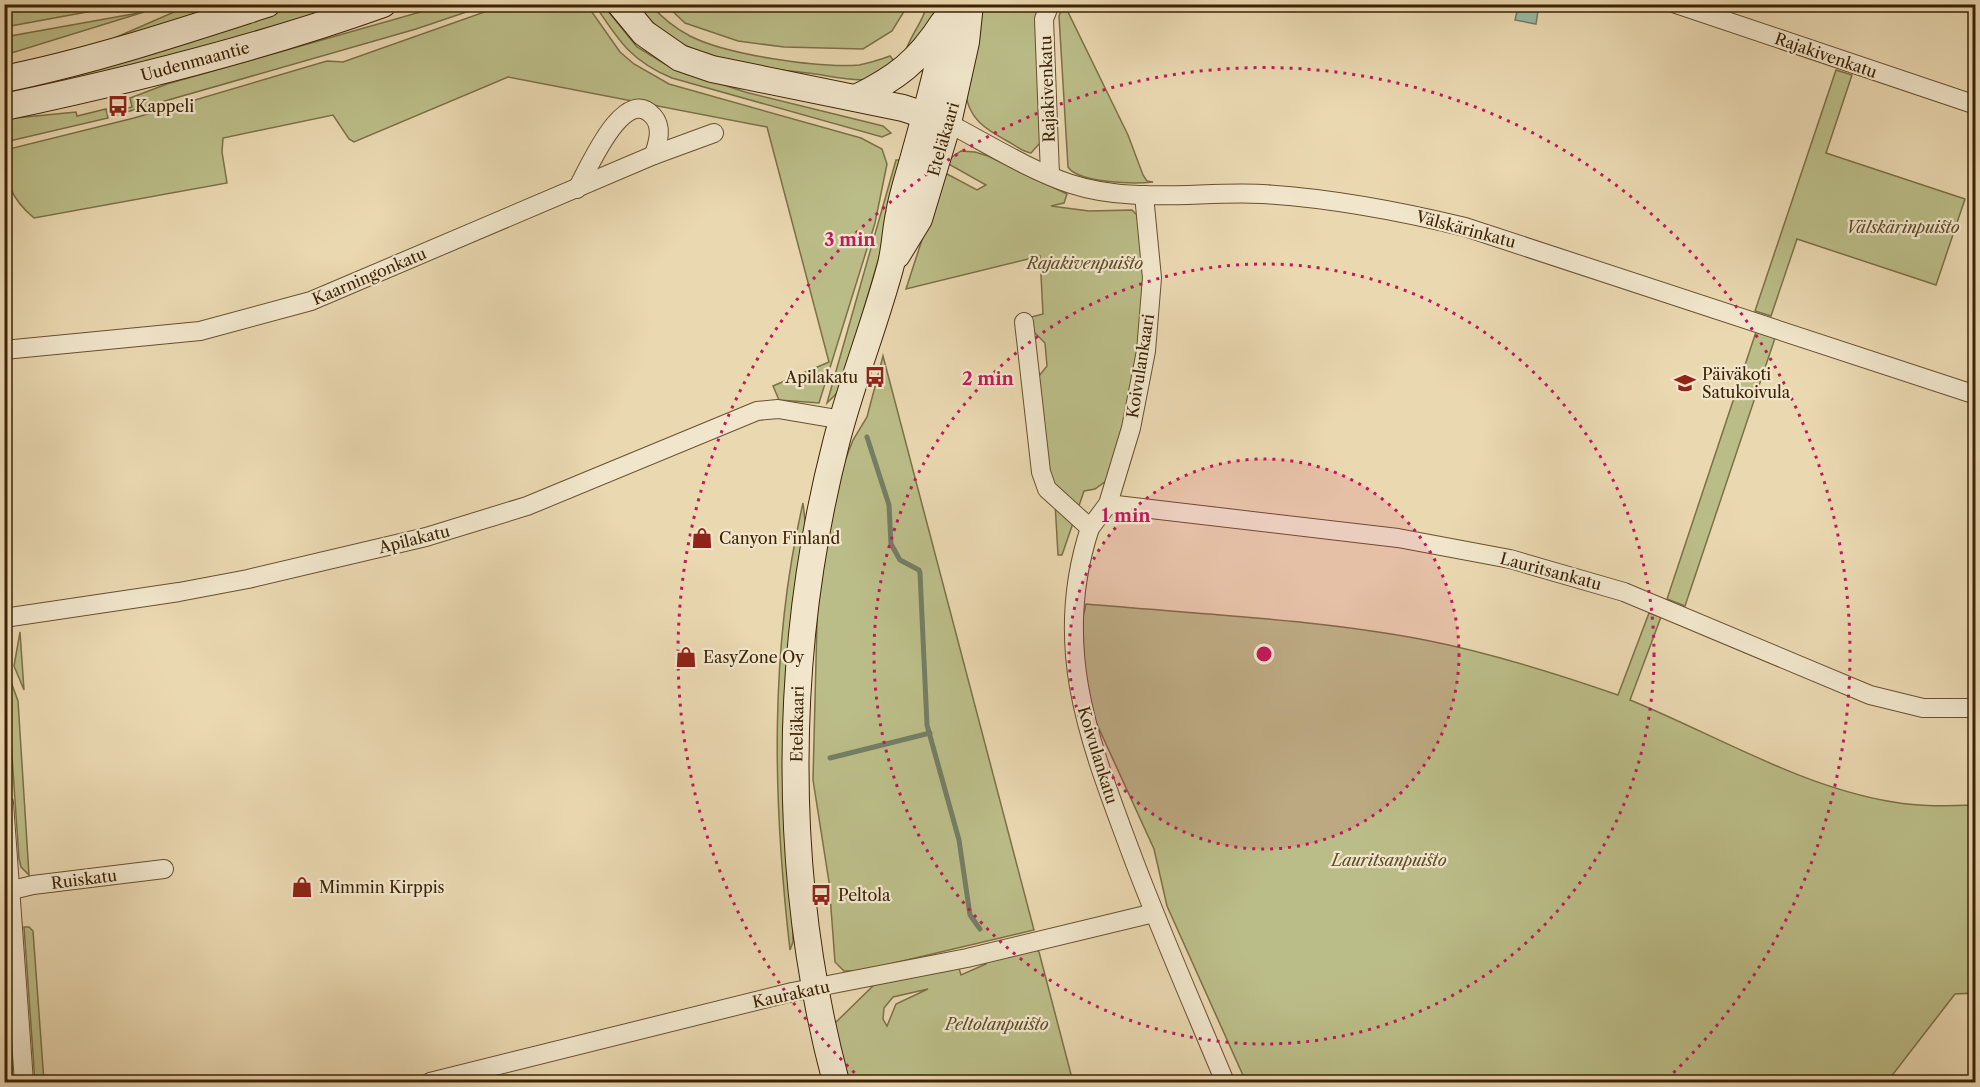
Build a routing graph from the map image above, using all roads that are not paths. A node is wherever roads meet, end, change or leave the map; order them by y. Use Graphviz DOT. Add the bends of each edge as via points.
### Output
graph roads {
  1 [pos="267,4"];
  2 [pos="383,4"];
  3 [pos="621,4"];
  4 [pos="1050,4"];
  5 [pos="1676,4"];
  6 [pos="956,8"];
  7 [pos="4,79"];
  8 [pos="856,98"];
  9 [pos="1976,105"];
  10 [pos="4,107"];
  11 [pos="937,118"];
  12 [pos="714,133"];
  13 [pos="654,155"];
  14 [pos="1050,175"];
  15 [pos="577,189"];
  16 [pos="1144,195"];
  17 [pos="1024,322"];
  18 [pos="4,350"];
  19 [pos="1976,395"];
  20 [pos="843,420"];
  21 [pos="1108,504"];
  22 [pos="1090,528"];
  23 [pos="4,618"];
  24 [pos="1976,708"];
  25 [pos="4,803"];
  26 [pos="164,869"];
  27 [pos="7,892"];
  28 [pos="1154,913"];
  29 [pos="814,988"];
  30 [pos="24,1083"];
  31 [pos="430,1083"];
  32 [pos="836,1083"];
  33 [pos="1225,1083"];
  1 -- 7 [label="main road, Uudenmaantie" via="124,48"];
  2 -- 10 [label="main road, Uudenmaantie" via="165,70"];
  3 -- 8 [label="main road" via="644,33 680,58 712,69"];
  4 -- 14 [label="street, Rajakivenkatu" via="1044,19"];
  5 -- 9 [label="street, Rajakivenkatu"];
  6 -- 8 [label="main road" via="906,69"];
  6 -- 11 [label="main road, Eteläkaari"];
  8 -- 11 [label="main road"];
  11 -- 14 [label="street, Välskärinkatu"];
  11 -- 20 [label="main road, Eteläkaari" via="919,219 891,265"];
  12 -- 13 [label="street, Kaarningonkatu"];
  13 -- 15 [label="street, Kaarningonkatu"];
  13 -- 15 [label="street" via="659,126 656,119 642,108 630,109 618,117"];
  14 -- 16 [label="street, Välskärinkatu" via="1073,184"];
  15 -- 18 [label="street, Kaarningonkatu" via="311,301 200,331"];
  16 -- 19 [label="street, Välskärinkatu" via="1204,193 1305,198 1398,211 1465,227"];
  16 -- 21 [label="street, Koivulankaari" via="1152,278 1146,351 1131,428"];
  17 -- 22 [label="street" via="1041,472 1047,489"];
  20 -- 23 [label="street, Apilakatu" via="778,409 757,411 527,506 426,537 202,588"];
  20 -- 29 [label="main road, Eteläkaari" via="808,582 796,690 797,818"];
  21 -- 22 [label="street, Koivulankaari"];
  21 -- 24 [label="street, Lauritsankatu" via="1398,537 1510,558 1624,592 1870,695 1923,708"];
  22 -- 28 [label="street, Koivulankatu" via="1073,613 1082,714"];
  25 -- 27 [label="street"];
  26 -- 27 [label="street, Ruiskatu" via="33,885"];
  27 -- 30 [label="street"];
  28 -- 29 [label="street, Kaurakatu"];
  28 -- 33 [label="street, Koivulankatu"];
  29 -- 31 [label="street, Kaurakatu"];
  29 -- 32 [label="main road, Eteläkaari"];
}
